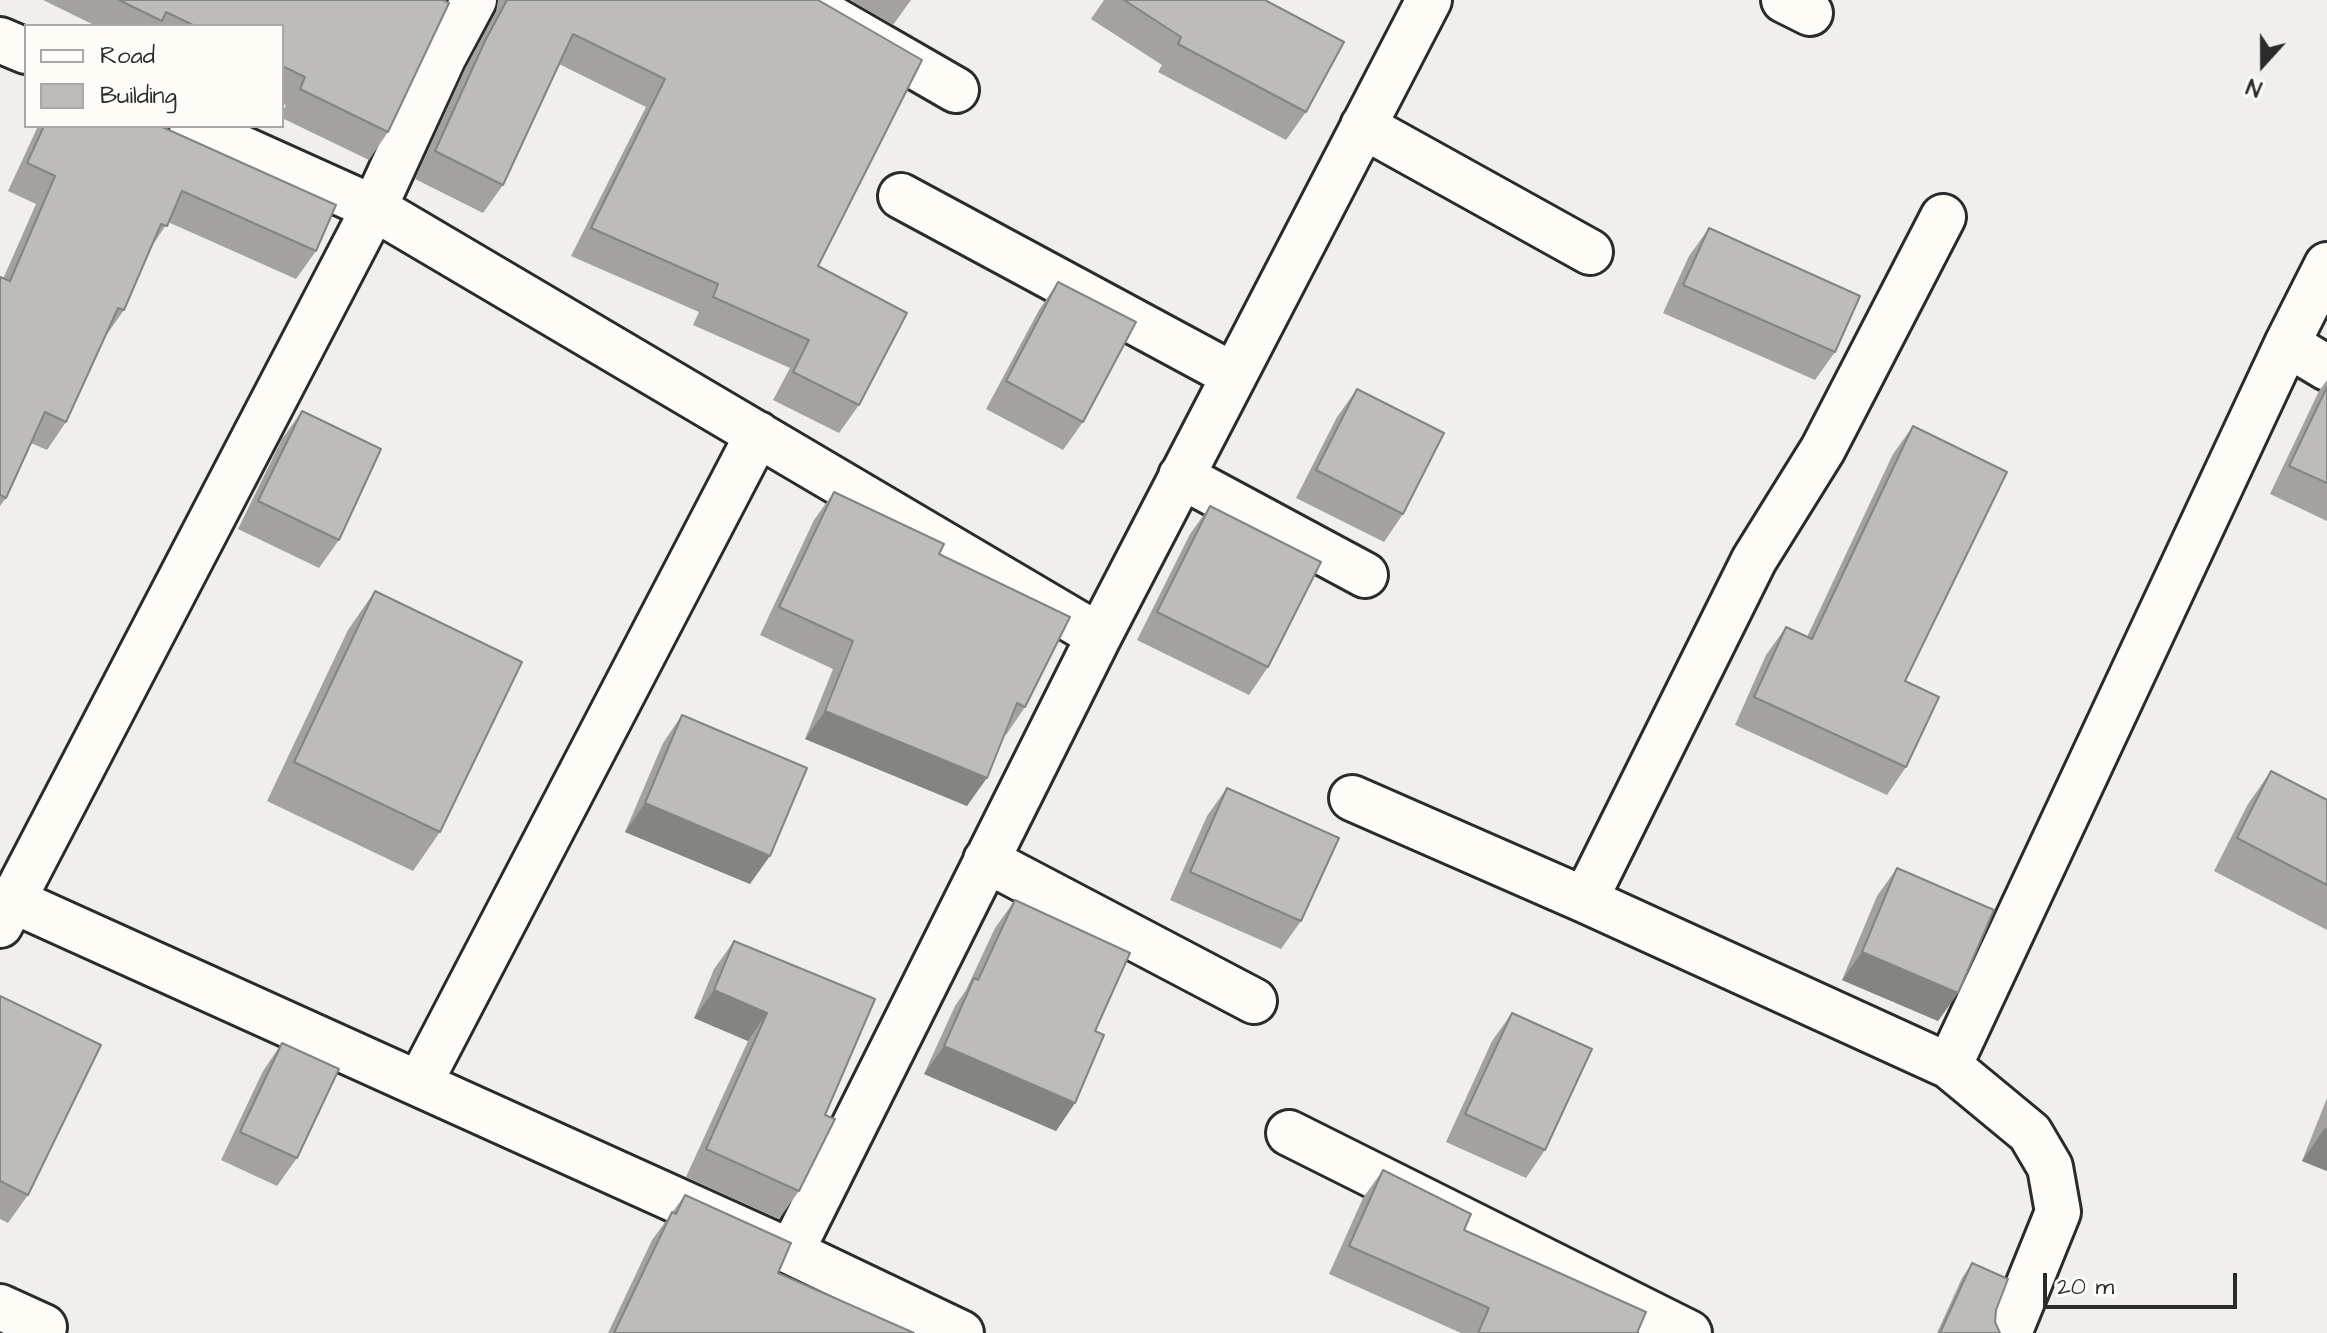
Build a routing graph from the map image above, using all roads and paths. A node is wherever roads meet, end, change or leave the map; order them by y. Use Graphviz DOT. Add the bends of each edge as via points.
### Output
graph roads {
  1 [pos="474,0"];
  2 [pos="800,0"];
  3 [pos="1429,0"];
  4 [pos="0,40"];
  5 [pos="24,50"];
  6 [pos="956,90"];
  7 [pos="1363,126"];
  8 [pos="196,128"];
  9 [pos="901,196"];
  10 [pos="374,208"];
  11 [pos="1943,217"];
  12 [pos="1590,252"];
  13 [pos="2327,265"];
  14 [pos="2287,344"];
  15 [pos="2327,368"];
  16 [pos="1233,375"];
  17 [pos="758,434"];
  18 [pos="1181,476"];
  19 [pos="1365,575"];
  20 [pos="1099,636"];
  21 [pos="1352,798"];
  22 [pos="986,860"];
  23 [pos="1585,900"];
  24 [pos="7,913"];
  25 [pos="1254,1001"];
  26 [pos="1949,1066"];
  27 [pos="419,1084"];
  28 [pos="1289,1133"];
  29 [pos="791,1252"];
  30 [pos="0,1307"];
  31 [pos="44,1327"];
  32 [pos="961,1333"];
  33 [pos="1689,1333"];
  34 [pos="2009,1333"];
  1 -- 10 [label="street"];
  2 -- 6 [label="street"];
  3 -- 7 [label="street"];
  4 -- 5 [label="street"];
  7 -- 12 [label="street"];
  7 -- 16 [label="street"];
  8 -- 10 [label="street"];
  9 -- 16 [label="street"];
  10 -- 17 [label="street"];
  10 -- 24 [label="street"];
  11 -- 23 [label="street" via="1823,449 1754,560"];
  13 -- 14 [label="street"];
  14 -- 15 [label="street"];
  14 -- 26 [label="street"];
  16 -- 18 [label="street"];
  17 -- 20 [label="street"];
  17 -- 27 [label="street"];
  18 -- 19 [label="street"];
  18 -- 20 [label="street"];
  20 -- 22 [label="street"];
  21 -- 23 [label="street"];
  22 -- 25 [label="street"];
  22 -- 29 [label="street"];
  23 -- 26 [label="street"];
  24 -- 27 [label="street"];
  26 -- 34 [label="street" via="2030,1133 2050,1167 2058,1212"];
  27 -- 29 [label="street"];
  28 -- 33 [label="street"];
  29 -- 32 [label="street"];
  30 -- 31 [label="street"];
}
